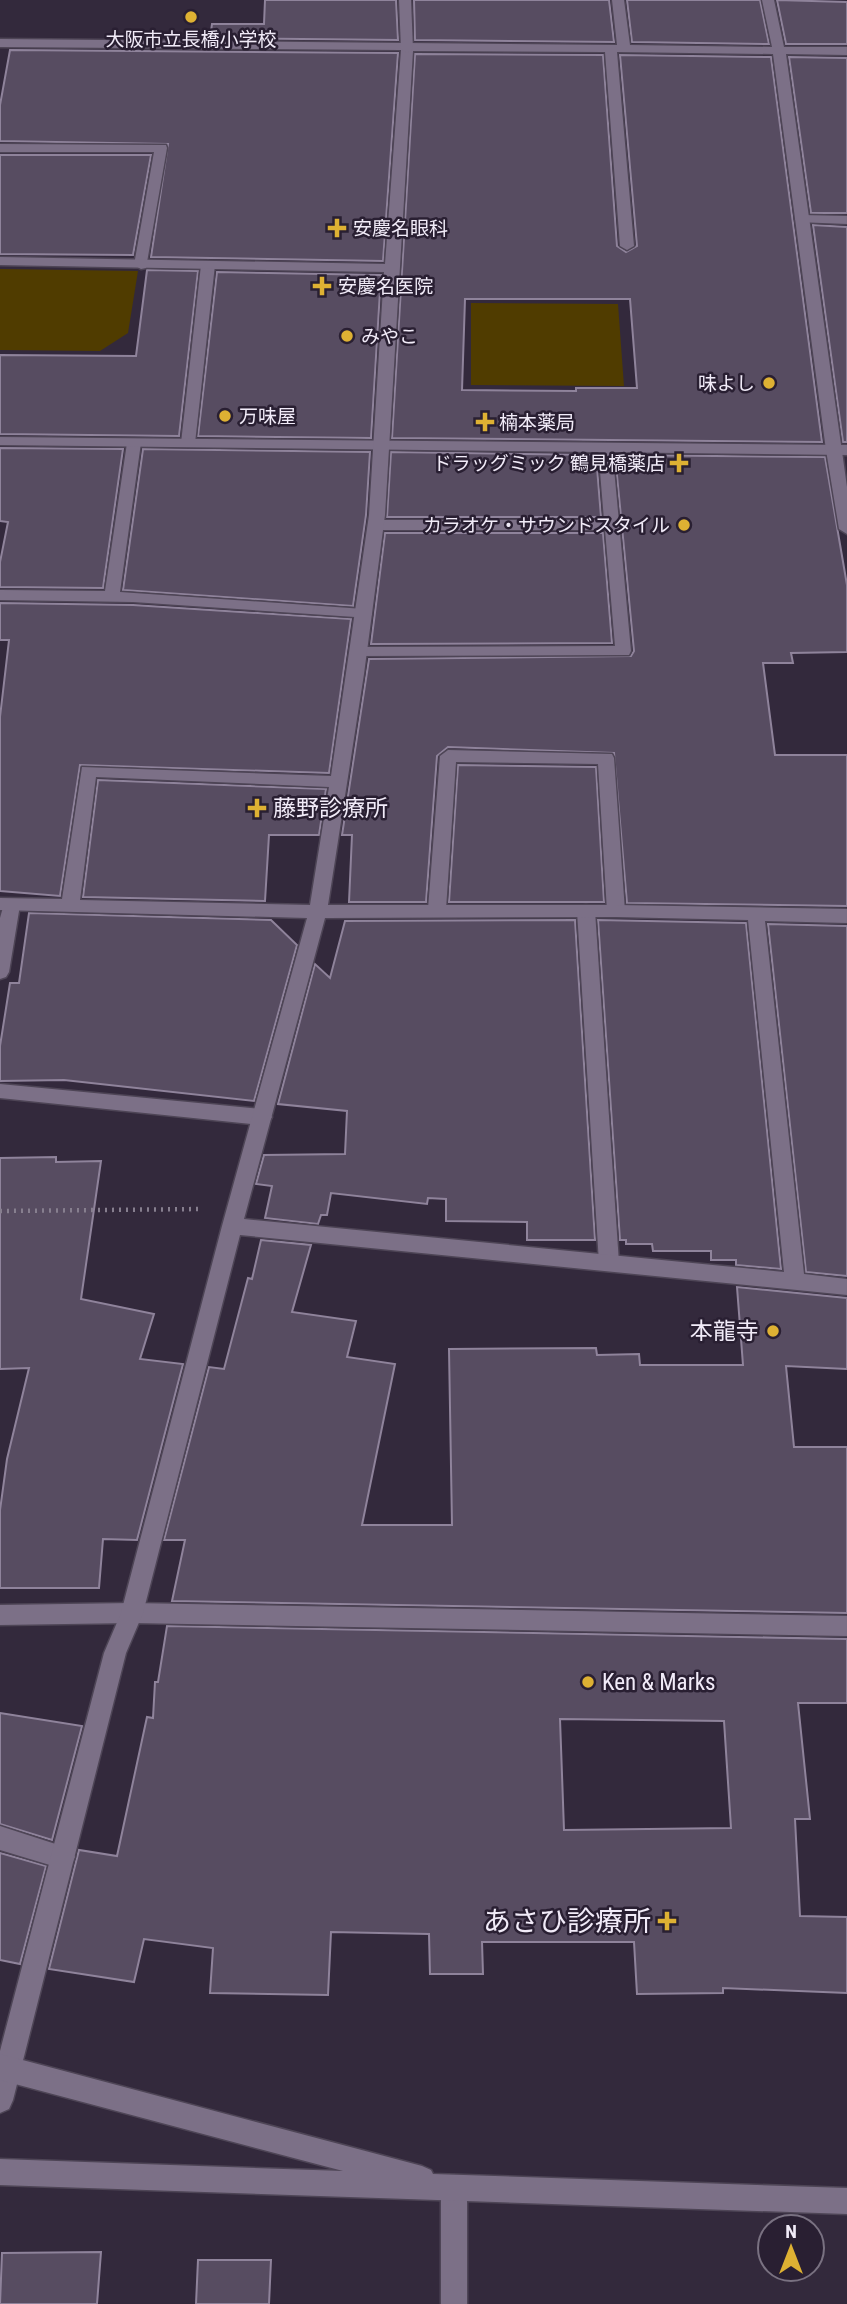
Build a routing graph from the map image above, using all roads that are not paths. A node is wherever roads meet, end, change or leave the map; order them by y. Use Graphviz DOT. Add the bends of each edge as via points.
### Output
graph roads {
  1 [pos="405,0"];
  2 [pos="618,0"];
  3 [pos="768,0"];
  4 [pos="0,43"];
  5 [pos="407,49"];
  6 [pos="617,49"];
  7 [pos="779,51"];
  8 [pos="847,51"];
  9 [pos="0,148"];
  10 [pos="802,219"];
  11 [pos="847,220"];
  12 [pos="627,246"];
  13 [pos="0,261"];
  14 [pos="141,265"];
  15 [pos="208,265"];
  16 [pos="391,268"];
  17 [pos="0,441"];
  18 [pos="134,443"];
  19 [pos="188,443"];
  20 [pos="382,445"];
  21 [pos="606,447"];
  22 [pos="840,450"];
  23 [pos="376,525"];
  24 [pos="612,526"];
  25 [pos="847,529"];
  26 [pos="0,595"];
  27 [pos="111,597"];
  28 [pos="364,614"];
  29 [pos="359,652"];
  30 [pos="339,782"];
  31 [pos="6,904"];
  32 [pos="70,906"];
  33 [pos="437,909"];
  34 [pos="586,911"];
  35 [pos="615,911"];
  36 [pos="318,912"];
  37 [pos="756,916"];
  38 [pos="847,916"];
  39 [pos="0,972"];
  40 [pos="0,1091"];
  41 [pos="262,1116"];
  42 [pos="234,1217"];
  43 [pos="609,1263"];
  44 [pos="795,1282"];
  45 [pos="847,1287"];
  46 [pos="132,1614"];
  47 [pos="0,1615"];
  48 [pos="847,1626"];
  49 [pos="0,1838"];
  50 [pos="63,1857"];
  51 [pos="4,2067"];
  52 [pos="0,2100"];
  53 [pos="0,2172"];
  54 [pos="453,2188"];
  55 [pos="847,2201"];
  56 [pos="454,2304"];
  1 -- 5 [label="street"];
  2 -- 6 [label="street"];
  3 -- 7 [label="street"];
  4 -- 5 [label="street"];
  5 -- 6 [label="street"];
  5 -- 16 [label="street"];
  6 -- 7 [label="street"];
  6 -- 12 [label="street"];
  7 -- 8 [label="street"];
  7 -- 10 [label="street"];
  9 -- 14 [label="street" via="161,148"];
  10 -- 11 [label="street"];
  10 -- 22 [label="street"];
  13 -- 14 [label="street"];
  14 -- 15 [label="street"];
  15 -- 16 [label="street"];
  15 -- 19 [label="street"];
  16 -- 20 [label="street"];
  17 -- 18 [label="street"];
  18 -- 19 [label="street"];
  18 -- 27 [label="street"];
  19 -- 20 [label="street"];
  20 -- 21 [label="street"];
  20 -- 23 [label="street"];
  21 -- 22 [label="street"];
  21 -- 24 [label="street"];
  22 -- 25 [label="street"];
  23 -- 24 [label="street"];
  23 -- 28 [label="street"];
  24 -- 29 [label="street" via="623,651"];
  26 -- 27 [label="street"];
  27 -- 28 [label="street"];
  28 -- 29 [label="street"];
  29 -- 30 [label="street"];
  30 -- 32 [label="street" via="88,771"];
  30 -- 36 [label="street"];
  31 -- 32 [label="street"];
  31 -- 39 [label="street"];
  32 -- 36 [label="street"];
  33 -- 34 [label="street"];
  33 -- 35 [label="street" via="447,756 606,758"];
  33 -- 36 [label="street"];
  34 -- 35 [label="street"];
  34 -- 43 [label="street"];
  35 -- 37 [label="street"];
  36 -- 41 [label="street"];
  37 -- 38 [label="street"];
  37 -- 44 [label="street"];
  40 -- 41 [label="street"];
  41 -- 42 [label="street"];
  42 -- 43 [label="street"];
  42 -- 46 [label="street"];
  43 -- 44 [label="street"];
  44 -- 45 [label="street"];
  46 -- 47 [label="street"];
  46 -- 48 [label="street"];
  46 -- 50 [label="street" via="115,1653"];
  49 -- 50 [label="street"];
  50 -- 51 [label="street"];
  51 -- 52 [label="street"];
  51 -- 54 [label="street"];
  53 -- 54 [label="street"];
  54 -- 55 [label="street"];
  54 -- 56 [label="street"];
}
